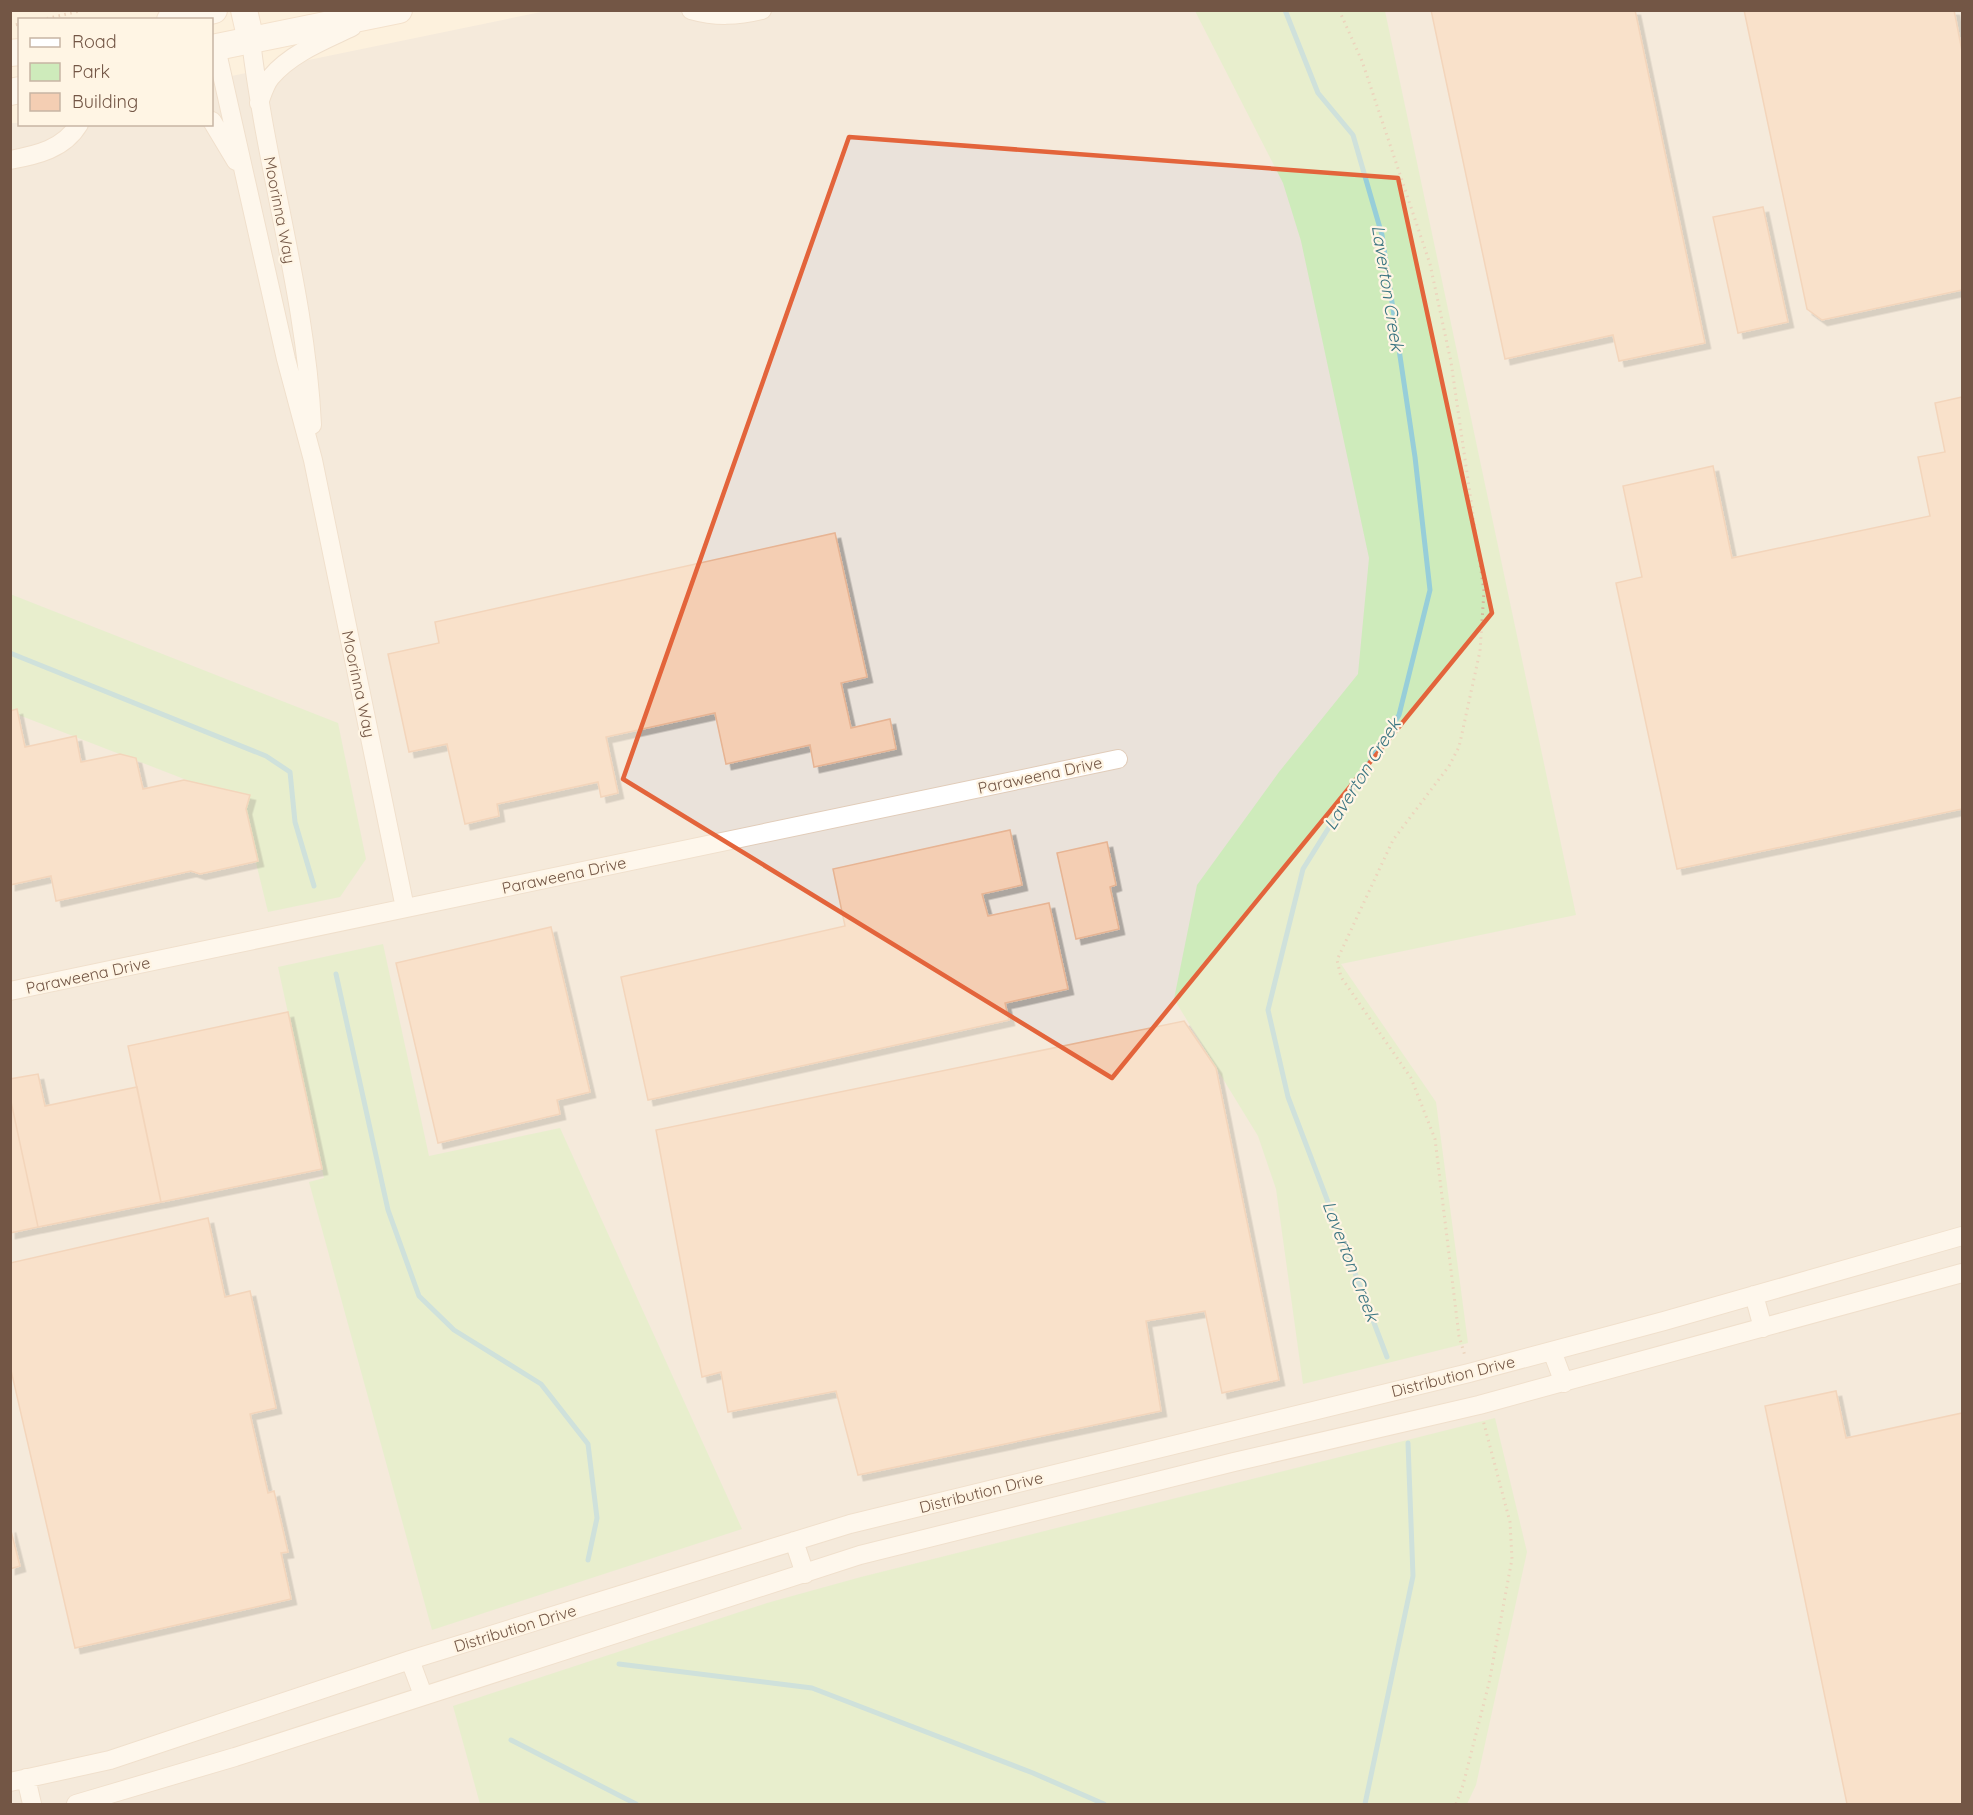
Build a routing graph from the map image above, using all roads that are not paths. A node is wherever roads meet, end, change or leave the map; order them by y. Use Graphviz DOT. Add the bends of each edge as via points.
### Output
graph roads {
  1 [pos="244,10"];
  2 [pos="691,10"];
  3 [pos="762,10"];
  4 [pos="389,13"];
  5 [pos="213,27"];
  6 [pos="213,39"];
  7 [pos="251,41"];
  8 [pos="259,103"];
  9 [pos="213,123"];
  10 [pos="77,126"];
  11 [pos="10,160"];
  12 [pos="246,178"];
  13 [pos="313,460"];
  14 [pos="1118,759"];
  15 [pos="405,908"];
  16 [pos="10,991"];
  17 [pos="1962,1236"];
  18 [pos="1962,1273"];
  19 [pos="1754,1295"];
  20 [pos="1763,1328"];
  21 [pos="1552,1351"];
  22 [pos="1564,1383"];
  23 [pos="977,1493"];
  24 [pos="985,1524"];
  25 [pos="794,1541"];
  26 [pos="805,1574"];
  27 [pos="410,1660"];
  28 [pos="423,1695"];
  29 [pos="19,1780"];
  30 [pos="32,1804"];
  31 [pos="76,1804"];
  1 -- 7 [label="main road"];
  2 -- 3 [label="street" via="710,16 737,16"];
  4 -- 7 [label="main road"];
  4 -- 8 [label="street" via="320,42 290,60 269,78"];
  5 -- 7 [label="main road"];
  6 -- 12 [label="street, Moorinna Way"];
  7 -- 8 [label="street, Moorinna Way"];
  8 -- 13 [label="street, Moorinna Way" via="306,342"];
  9 -- 12 [label="street, Moorinna Way"];
  10 -- 11 [label="street" via="52,149"];
  12 -- 13 [label="street, Moorinna Way"];
  13 -- 15 [label="street, Moorinna Way"];
  14 -- 15 [label="street, Paraweena Drive"];
  15 -- 16 [label="street, Paraweena Drive"];
  17 -- 19 [label="street, Distribution Drive"];
  18 -- 20 [label="street, Distribution Drive"];
  19 -- 20 [label="street"];
  19 -- 21 [label="street, Distribution Drive"];
  20 -- 22 [label="street, Distribution Drive"];
  21 -- 22 [label="street"];
  21 -- 23 [label="street, Distribution Drive"];
  22 -- 24 [label="street, Distribution Drive"];
  23 -- 24 [label="street"];
  23 -- 25 [label="street, Distribution Drive"];
  24 -- 26 [label="street, Distribution Drive"];
  25 -- 26 [label="street"];
  25 -- 27 [label="street, Distribution Drive"];
  26 -- 28 [label="street, Distribution Drive"];
  27 -- 28 [label="street"];
  27 -- 29 [label="street, Distribution Drive" via="110,1760"];
  28 -- 31 [label="street, Distribution Drive"];
  29 -- 30 [label="street"];
}
